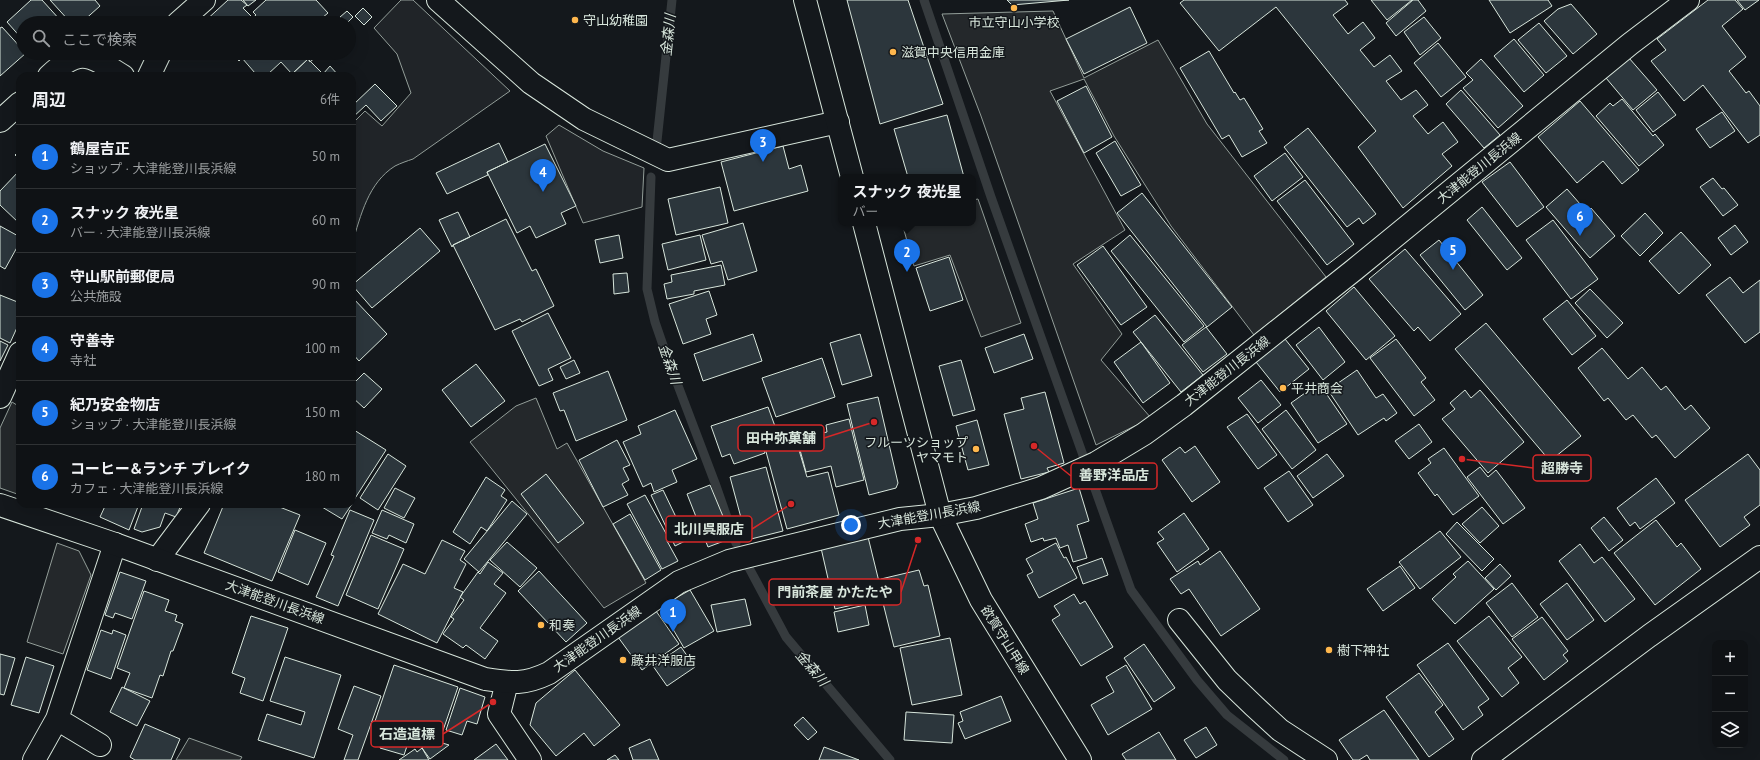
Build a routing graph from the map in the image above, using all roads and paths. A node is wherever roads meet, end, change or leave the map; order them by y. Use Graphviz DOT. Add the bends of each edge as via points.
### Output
graph roads {
  1 [pos="204,0"];
  2 [pos="438,0"];
  3 [pos="805,0"];
  4 [pos="1688,0"];
  5 [pos="186,16"];
  6 [pos="68,60"];
  7 [pos="95,60"];
  8 [pos="157,60"];
  9 [pos="53,72"];
  10 [pos="116,72"];
  11 [pos="151,72"];
  12 [pos="16,107"];
  13 [pos="0,122"];
  14 [pos="838,122"];
  15 [pos="851,174"];
  16 [pos="865,226"];
  17 [pos="16,362"];
  18 [pos="0,396"];
  19 [pos="0,505"];
  20 [pos="196,508"];
  21 [pos="940,515"];
  22 [pos="115,544"];
  23 [pos="1760,557"];
  24 [pos="157,560"];
  25 [pos="1178,620"];
  26 [pos="507,682"];
  27 [pos="56,719"];
  28 [pos="100,745"];
  29 [pos="34,760"];
  30 [pos="530,760"];
  31 [pos="1080,760"];
  32 [pos="1326,760"];
  33 [pos="1483,760"];
  1 -- 5 [label="main road"];
  2 -- 14 [label="main road" via="532,83 584,120 668,160"];
  3 -- 14 [label="main road"];
  4 -- 21 [label="main road, 大津能登川長浜線" via="1630,44 1184,406 1144,434 1096,463 1041,488 976,508"];
  6 -- 9 [label="main road"];
  7 -- 10 [label="main road"];
  8 -- 11 [label="main road"];
  12 -- 13 [label="main road"];
  14 -- 15 [label="main road"];
  16 -- 21 [label="main road, 欲賀守山甲線"];
  17 -- 18 [label="main road"];
  19 -- 22 [label="main road, 大津能登川長浜線"];
  20 -- 24 [label="main road"];
  21 -- 26 [label="main road, 大津能登川長浜線" via="900,518 729,561 679,582 549,673 528,682"];
  21 -- 31 [label="main road, 欲賀守山甲線" via="981,600"];
  22 -- 24 [label="main road, 大津能登川長浜線"];
  22 -- 27 [label="main road"];
  23 -- 33 [label="main road"];
  24 -- 26 [label="main road, 大津能登川長浜線" via="485,679"];
  25 -- 32 [label="main road" via="1228,680 1280,730"];
  26 -- 30 [label="main road" via="499,714"];
  27 -- 28 [label="main road"];
  27 -- 29 [label="main road"];
}
